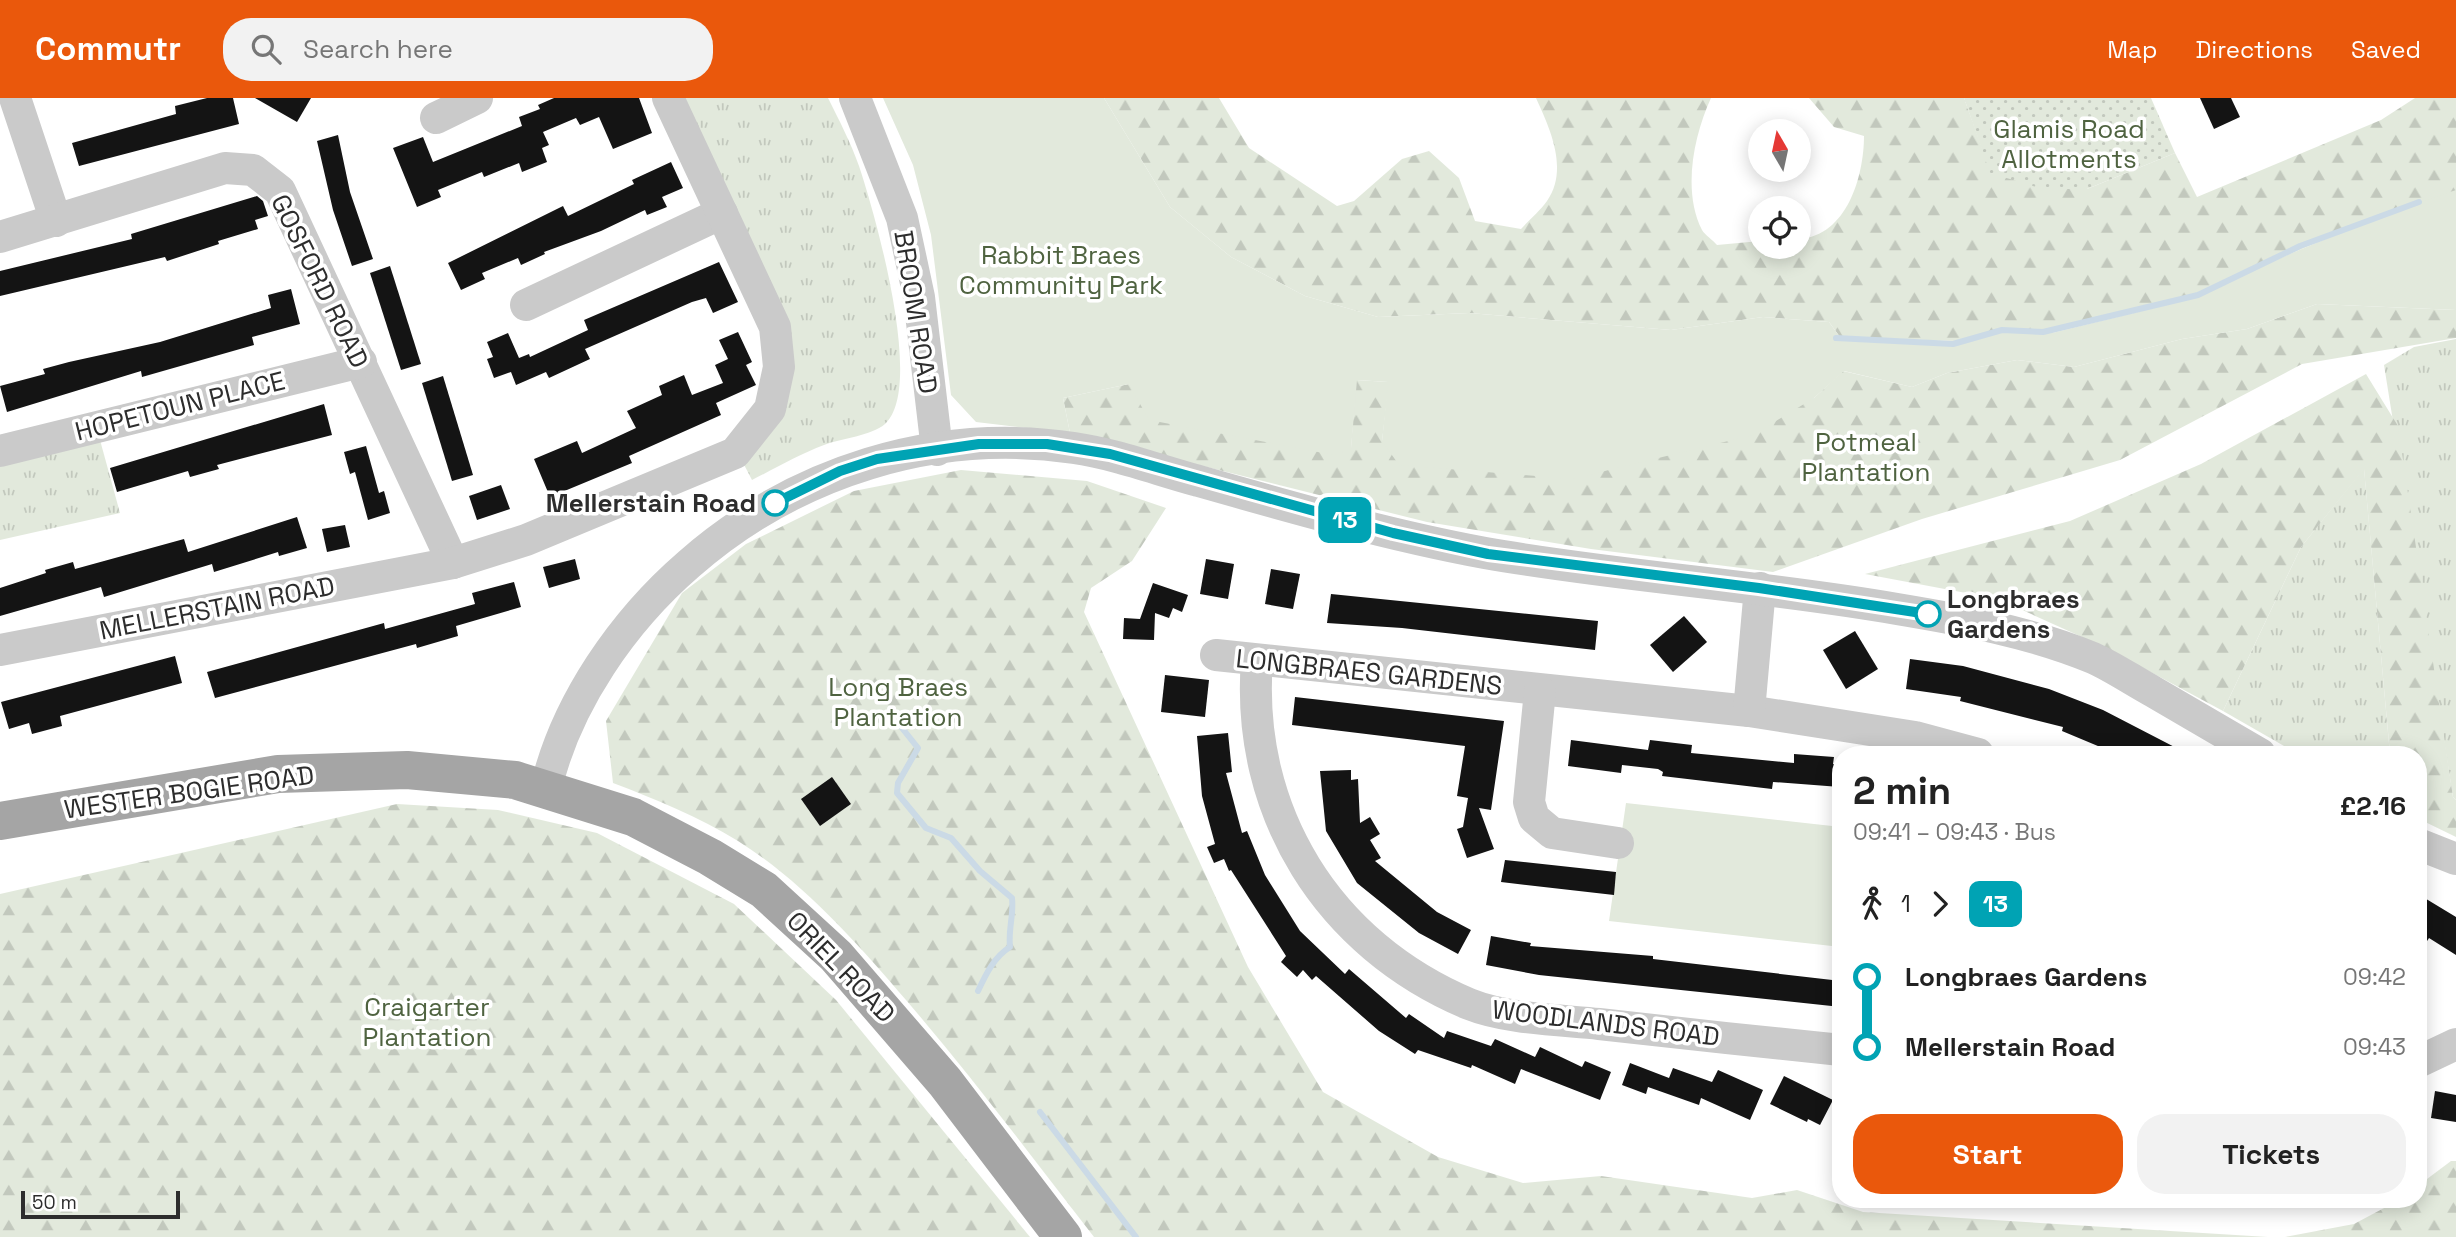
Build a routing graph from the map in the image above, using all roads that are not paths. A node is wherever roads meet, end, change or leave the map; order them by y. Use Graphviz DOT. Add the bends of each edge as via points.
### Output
graph roads {
  1 [pos="15,98"];
  2 [pos="477,98"];
  3 [pos="668,98"];
  4 [pos="855,98"];
  5 [pos="436,118"];
  6 [pos="722,213"];
  7 [pos="56,221"];
  8 [pos="0,237"];
  9 [pos="526,305"];
  10 [pos="360,362"];
  11 [pos="937,450"];
  12 [pos="0,451"];
  13 [pos="453,564"];
  14 [pos="1759,588"];
  15 [pos="0,650"];
  16 [pos="1216,654"];
  17 [pos="1258,660"];
  18 [pos="1540,691"];
  19 [pos="1749,710"];
  20 [pos="1948,746"];
  21 [pos="2246,746"];
  22 [pos="546,788"];
  23 [pos="0,821"];
  24 [pos="1618,843"];
  25 [pos="2427,848"];
  26 [pos="2456,859"];
  27 [pos="1832,1050"];
  28 [pos="1063,1237"];
  1 -- 7 [label="street"];
  2 -- 5 [label="street"];
  3 -- 6 [label="street, MELLERSTAIN ROAD"];
  4 -- 11 [label="street, BROOM ROAD" via="902,218 919,297"];
  6 -- 9 [label="street"];
  6 -- 13 [label="street, MELLERSTAIN ROAD" via="775,327 779,367 770,409 735,453 526,540"];
  7 -- 8 [label="street, GOSFORD ROAD"];
  7 -- 10 [label="street, GOSFORD ROAD" via="225,168 253,170 280,191"];
  10 -- 12 [label="street, HOPETOUN PLACE"];
  10 -- 13 [label="street, GOSFORD ROAD"];
  11 -- 14 [label="street" via="1016,444 1075,448 1488,554"];
  11 -- 22 [label="street" via="877,459 840,471 773,504 716,540 678,573 617,643 565,726"];
  13 -- 15 [label="street, MELLERSTAIN ROAD"];
  14 -- 19 [label="street"];
  14 -- 21 [label="street" via="1983,624 2053,644 2096,660"];
  16 -- 17 [label="street, LONGBRAES GARDENS"];
  17 -- 18 [label="street, LONGBRAES GARDENS"];
  17 -- 27 [label="street, WOODLANDS ROAD" via="1256,730 1287,837 1334,906 1366,941 1412,974 1471,1005 1530,1017"];
  18 -- 19 [label="street, LONGBRAES GARDENS"];
  18 -- 24 [label="street" via="1530,802 1534,818 1552,832"];
  19 -- 20 [label="street, LONGBRAES GARDENS" via="1902,734"];
  22 -- 23 [label="main road, WESTER BOGIE ROAD" via="515,780 407,770 278,774"];
  22 -- 28 [label="main road, ORIEL ROAD" via="633,817 688,845 764,890 794,916 914,1045"];
  25 -- 26 [label="street"];
}
